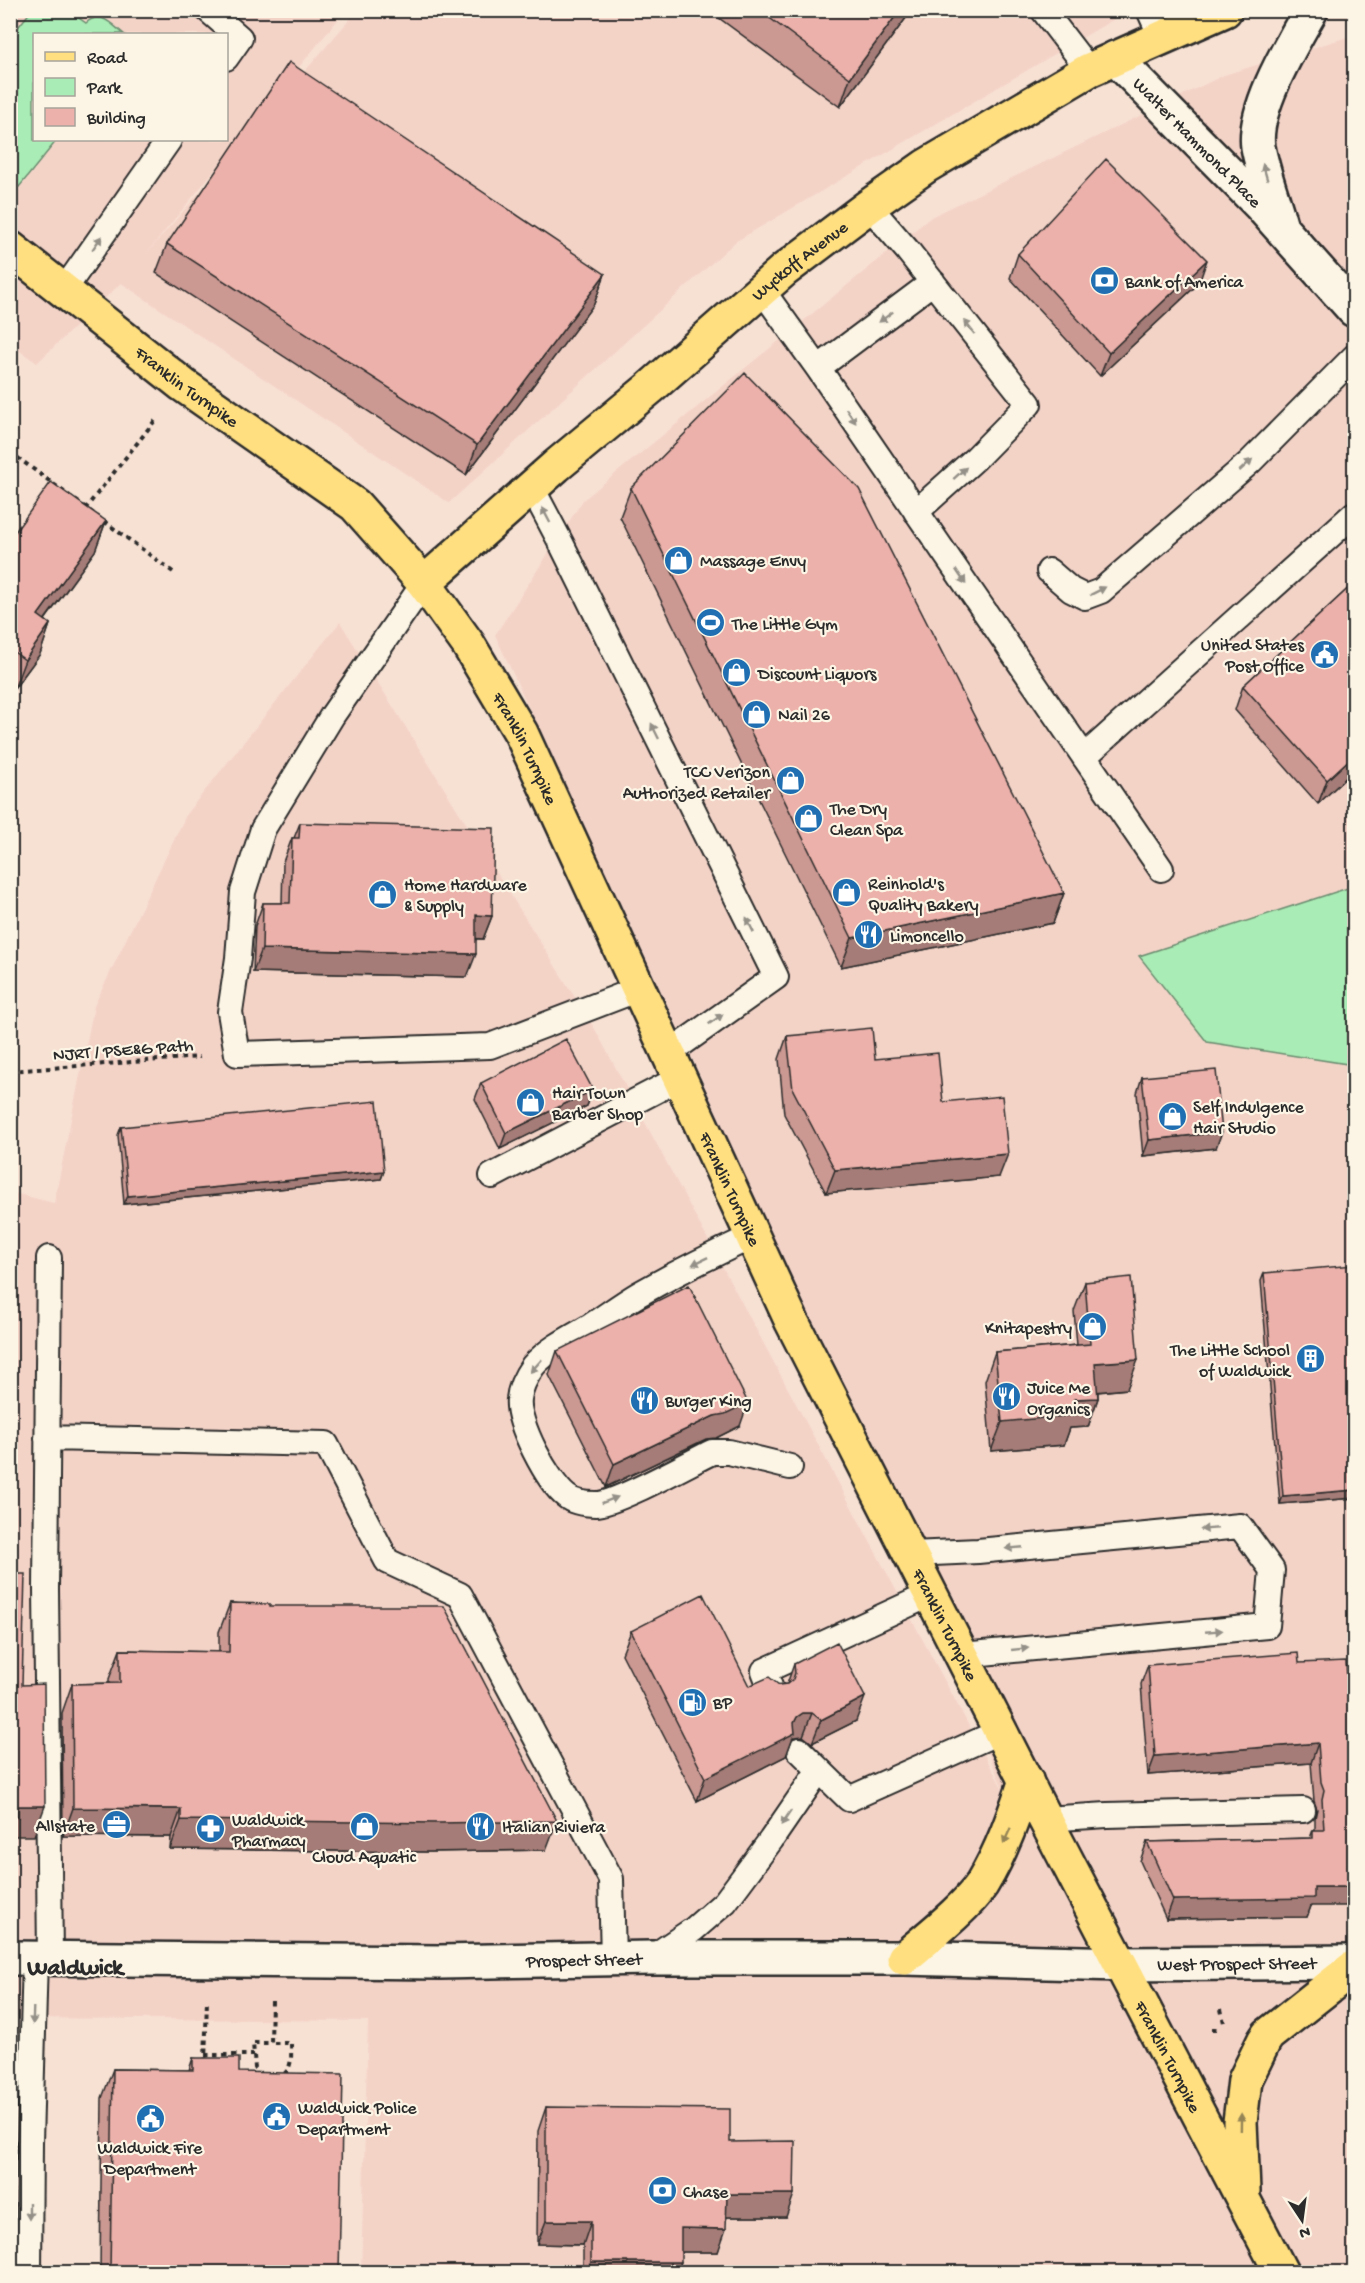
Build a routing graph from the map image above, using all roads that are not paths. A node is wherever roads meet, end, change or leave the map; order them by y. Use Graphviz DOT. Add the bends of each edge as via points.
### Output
graph roads {
  1 [pos="208,10"];
  2 [pos="1043,10"];
  3 [pos="1225,10"];
  4 [pos="1311,10"];
  5 [pos="1155,24"];
  6 [pos="228,55"];
  7 [pos="1102,64"];
  8 [pos="169,141"];
  9 [pos="869,206"];
  10 [pos="1281,228"];
  11 [pos="10,248"];
  12 [pos="933,282"];
  13 [pos="64,290"];
  14 [pos="762,290"];
  15 [pos="1354,310"];
  16 [pos="1354,357"];
  17 [pos="818,368"];
  18 [pos="532,488"];
  19 [pos="916,512"];
  20 [pos="1354,514"];
  21 [pos="1049,571"];
  22 [pos="424,583"];
  23 [pos="1084,757"];
  24 [pos="1161,869"];
  25 [pos="639,989"];
  26 [pos="674,1066"];
  27 [pos="492,1176"];
  28 [pos="753,1236"];
  29 [pos="49,1258"];
  30 [pos="48,1438"];
  31 [pos="790,1467"];
  32 [pos="910,1554"];
  33 [pos="931,1594"];
  34 [pos="962,1655"];
  35 [pos="773,1694"];
  36 [pos="1001,1731"];
  37 [pos="799,1750"];
  38 [pos="819,1770"];
  39 [pos="1026,1780"];
  40 [pos="1303,1810"];
  41 [pos="1046,1820"];
  42 [pos="32,1958"];
  43 [pos="651,1958"];
  44 [pos="904,1958"];
  45 [pos="613,1959"];
  46 [pos="1354,1962"];
  47 [pos="1120,1964"];
  48 [pos="1354,1967"];
  49 [pos="1244,2201"];
  50 [pos="29,2272"];
  51 [pos="1281,2272"];
  1 -- 6 [label="lane" via="240,38"];
  2 -- 7 [label="lane"];
  3 -- 5 [label="main road, Wyckoff Avenue"];
  10 -- 4 [label="street, Walter Hammond Place, one-way" via="1258,146 1260,115"];
  5 -- 7 [label="main road, Wyckoff Avenue"];
  7 -- 9 [label="main road, Wyckoff Avenue" via="926,166"];
  7 -- 10 [label="street, Walter Hammond Place"];
  13 -- 8 [label="lane, one-way"];
  9 -- 12 [label="lane"];
  9 -- 14 [label="main road, Wyckoff Avenue"];
  10 -- 15 [label="street, Walter Hammond Place"];
  11 -- 13 [label="main road, Franklin Turnpike"];
  12 -- 17 [label="lane, one-way"];
  19 -- 12 [label="lane, one-way" via="1029,404"];
  13 -- 22 [label="main road, Franklin Turnpike" via="183,385 355,505"];
  14 -- 17 [label="lane"];
  14 -- 18 [label="main road, Wyckoff Avenue"];
  21 -- 16 [label="lane, one-way" via="1085,597 1101,591 1250,462"];
  17 -- 19 [label="lane, one-way"];
  18 -- 22 [label="main road, Wyckoff Avenue"];
  26 -- 18 [label="lane, one-way" via="776,977"];
  19 -- 23 [label="lane, one-way"];
  20 -- 23 [label="lane"];
  22 -- 25 [label="main road, Franklin Turnpike" via="468,644 521,733"];
  22 -- 25 [label="lane" via="332,716 263,829 243,892 230,1012 237,1054 490,1046"];
  23 -- 24 [label="lane"];
  25 -- 26 [label="main road, Franklin Turnpike"];
  26 -- 27 [label="lane"];
  26 -- 28 [label="main road, Franklin Turnpike"];
  28 -- 31 [label="lane, one-way" via="638,1295 553,1349 523,1382 520,1418 556,1486 579,1503 599,1505 712,1452 729,1452"];
  28 -- 32 [label="main road, Franklin Turnpike" via="792,1322"];
  29 -- 30 [label="lane"];
  30 -- 42 [label="lane"];
  30 -- 45 [label="lane" via="326,1444 387,1561 460,1595 611,1879"];
  32 -- 33 [label="main road, Franklin Turnpike"];
  34 -- 32 [label="lane, one-way" via="1267,1626 1272,1570 1240,1526"];
  33 -- 34 [label="main road, Franklin Turnpike"];
  33 -- 35 [label="lane" via="764,1671"];
  34 -- 36 [label="main road, Franklin Turnpike"];
  36 -- 38 [label="lane" via="849,1799"];
  36 -- 39 [label="main road, Franklin Turnpike"];
  37 -- 38 [label="lane"];
  38 -- 43 [label="lane, one-way" via="725,1902"];
  39 -- 41 [label="main road, Franklin Turnpike"];
  39 -- 44 [label="main road, one-way" via="1008,1835 981,1885"];
  40 -- 41 [label="lane"];
  41 -- 47 [label="main road, Franklin Turnpike"];
  42 -- 45 [label="street, Prospect Street" via="440,1962"];
  42 -- 50 [label="lane, one-way"];
  43 -- 44 [label="street, Prospect Street"];
  43 -- 45 [label="street, Prospect Street"];
  44 -- 47 [label="street, Prospect Street"];
  46 -- 47 [label="street, West Prospect Street"];
  47 -- 49 [label="main road, Franklin Turnpike"];
  49 -- 48 [label="main road, one-way" via="1240,2122 1249,2070 1268,2035"];
  49 -- 51 [label="main road, Franklin Turnpike"];
}
